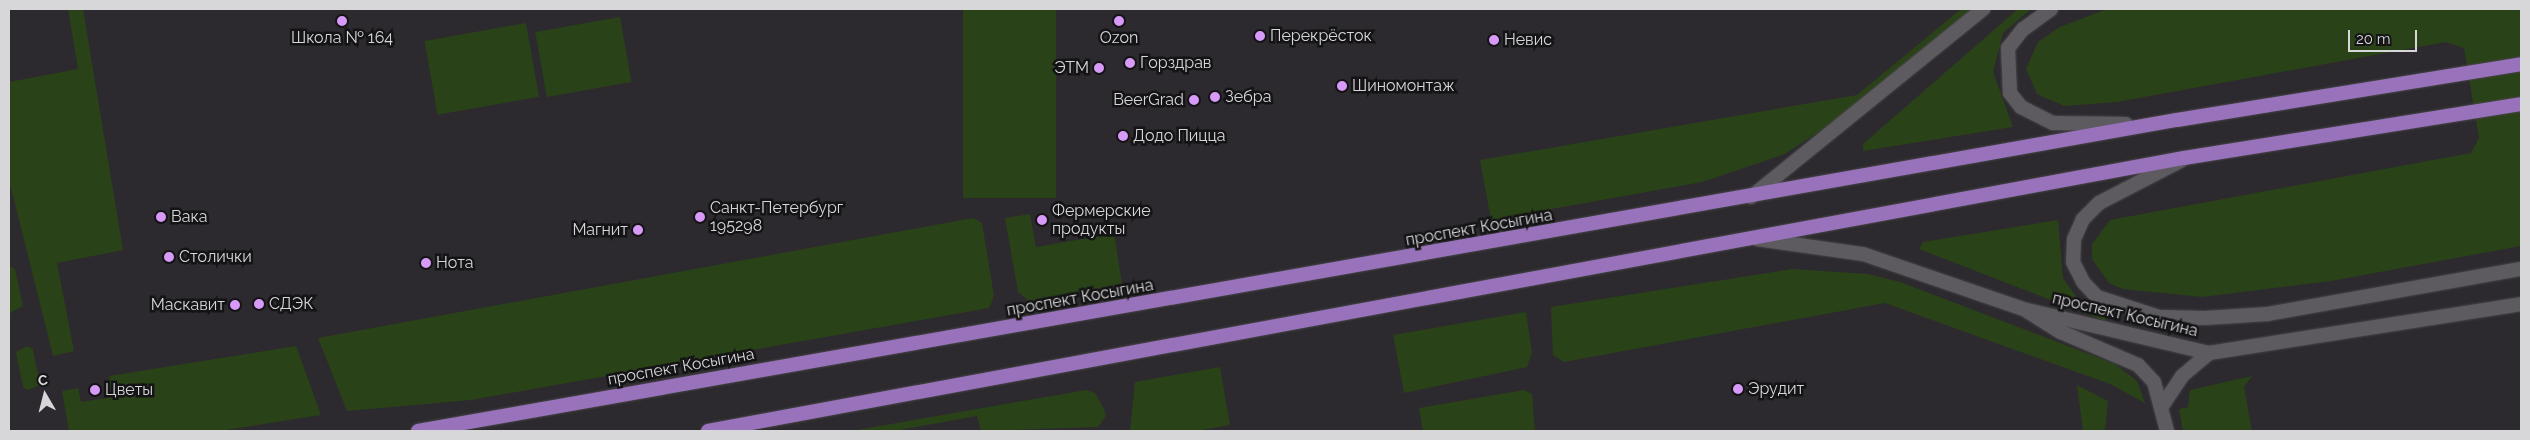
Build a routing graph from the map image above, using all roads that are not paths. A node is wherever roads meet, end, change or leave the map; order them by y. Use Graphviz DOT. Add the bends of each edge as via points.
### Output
graph roads {
  1 [pos="1983,9"];
  2 [pos="2051,9"];
  3 [pos="2521,64"];
  4 [pos="2521,104"];
  5 [pos="2177,120"];
  6 [pos="2184,158"];
  7 [pos="1748,199"];
  8 [pos="1757,239"];
  9 [pos="2521,269"];
  10 [pos="2521,304"];
  11 [pos="2027,310"];
  12 [pos="2209,353"];
  13 [pos="2162,406"];
  14 [pos="418,431"];
  15 [pos="708,431"];
  16 [pos="2167,431"];
  1 -- 7 [label="main road, проспект Косыгина"];
  2 -- 5 [label="main road, проспект Косыгина" via="2023,29 2008,48 2010,94 2021,107 2053,123 2092,126"];
  3 -- 5 [label="main road, проспект Косыгина"];
  4 -- 6 [label="main road, проспект Косыгина"];
  5 -- 7 [label="main road, проспект Косыгина"];
  6 -- 8 [label="main road, проспект Косыгина"];
  6 -- 9 [label="main road, проспект Косыгина" via="2099,203 2083,219 2074,239 2074,262 2082,282 2097,297 2159,317 2268,314"];
  7 -- 14 [label="main road, проспект Косыгина"];
  8 -- 11 [label="main road, проспект Косыгина" via="1863,254"];
  8 -- 15 [label="main road, проспект Косыгина"];
  10 -- 12 [label="main road, проспект Косыгина"];
  11 -- 12 [label="main road, проспект Косыгина"];
  11 -- 13 [label="main road" via="2061,332 2138,365 2154,382"];
  12 -- 13 [label="main road" via="2182,376"];
  13 -- 16 [label="main road"];
}
